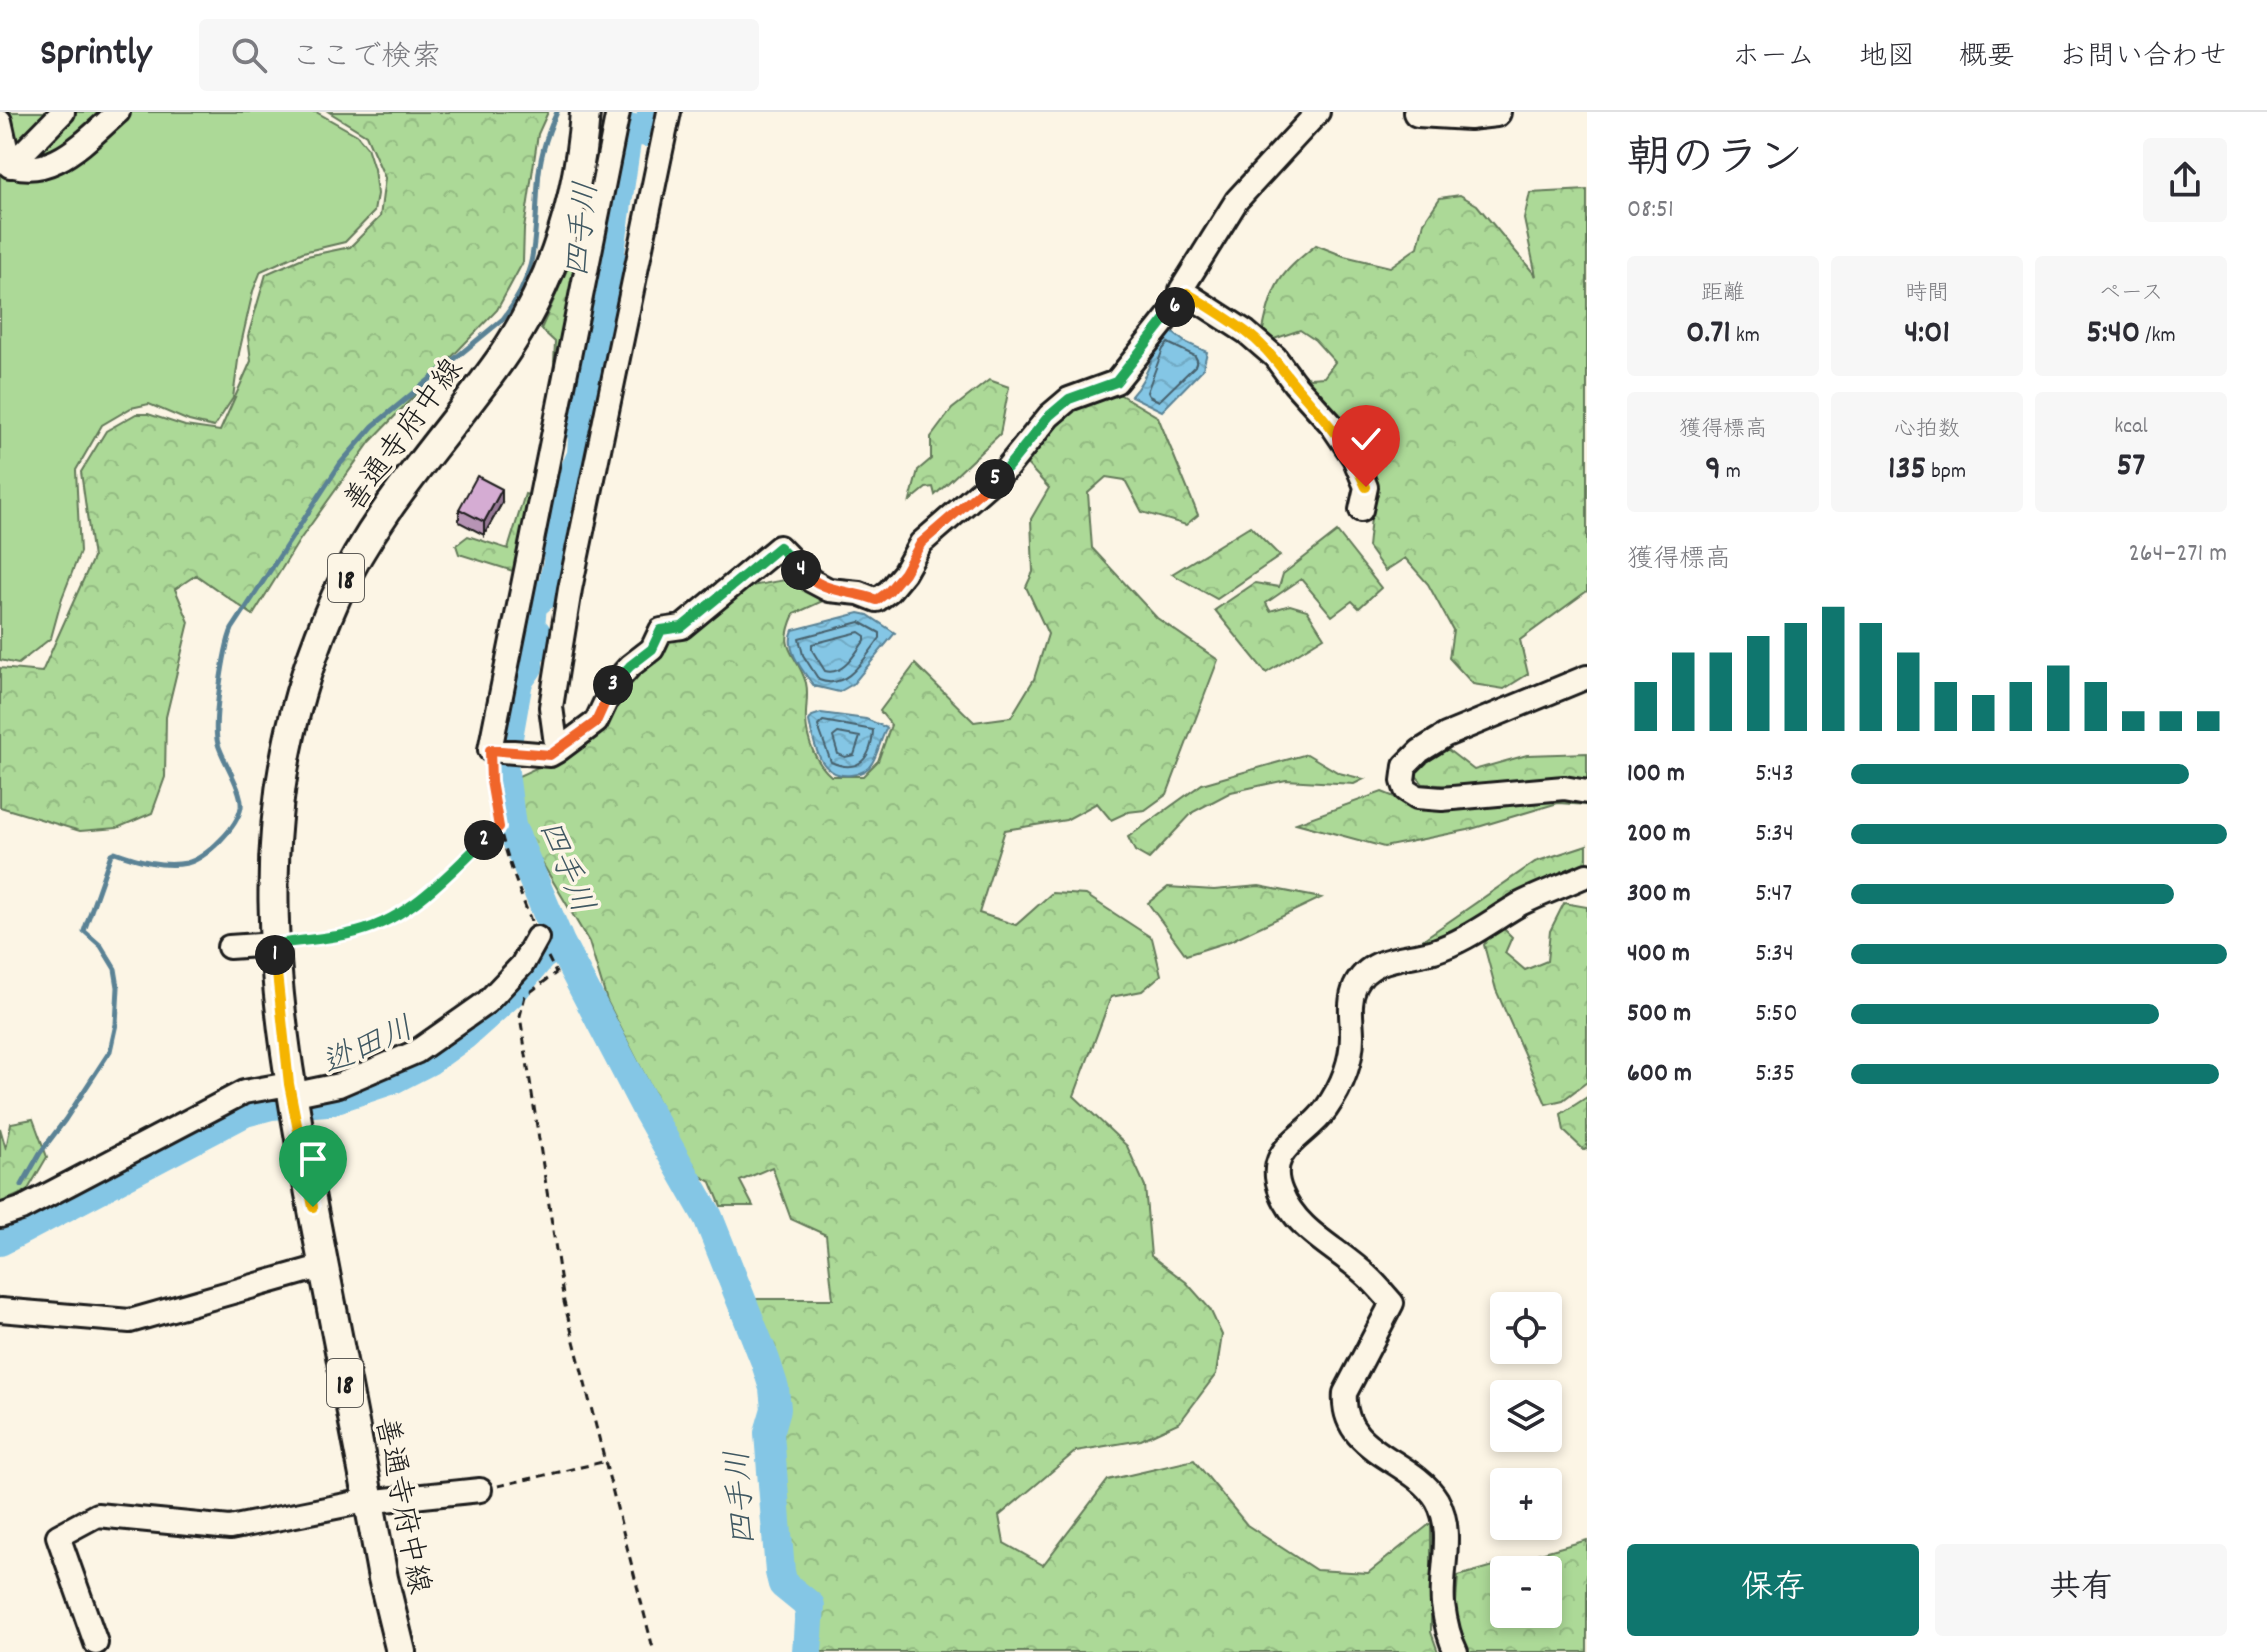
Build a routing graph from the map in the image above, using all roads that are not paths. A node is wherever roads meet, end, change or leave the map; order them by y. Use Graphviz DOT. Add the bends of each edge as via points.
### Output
graph roads {
  1 [pos="63,112"];
  2 [pos="118,112"];
  3 [pos="585,112"];
  4 [pos="618,112"];
  5 [pos="669,112"];
  6 [pos="1318,112"];
  7 [pos="1418,112"];
  8 [pos="1496,112"];
  9 [pos="0,121"];
  10 [pos="14,165"];
  11 [pos="1187,293"];
  12 [pos="1361,510"];
  13 [pos="1587,677"];
  14 [pos="553,753"];
  15 [pos="1587,792"];
  16 [pos="1587,875"];
  17 [pos="537,938"];
  18 [pos="274,944"];
  19 [pos="229,947"];
  20 [pos="292,1098"];
  21 [pos="0,1216"];
  22 [pos="324,1266"];
  23 [pos="0,1310"];
  24 [pos="480,1490"];
  25 [pos="368,1501"];
  26 [pos="96,1643"];
  27 [pos="401,1652"];
  28 [pos="1456,1652"];
  1 -- 10 [label="street"];
  2 -- 10 [label="street" via="52,165"];
  3 -- 18 [label="main road, 善通寺府中線 / 18" via="570,214 537,297 501,358 385,510 337,595 316,647 280,794 273,854"];
  4 -- 14 [label="street" via="493,750"];
  5 -- 14 [label="street" via="570,589 551,707"];
  6 -- 11 [label="street" via="1237,200 1181,290"];
  7 -- 8 [label="main road"];
  9 -- 10 [label="street"];
  11 -- 12 [label="street" via="1275,357 1331,424 1366,487"];
  11 -- 14 [label="street" via="1116,382 1069,399 1049,416 1007,468 921,543 904,573 877,600 812,581 779,547 682,627 661,630 652,649 614,684 596,722"];
  13 -- 15 [label="street" via="1446,735 1405,766 1403,781 1417,797 1442,799 1564,788"];
  16 -- 28 [label="street" via="1538,894 1464,939 1399,956 1368,971 1355,985 1351,1001 1345,1078 1324,1112 1279,1157 1276,1172 1280,1191 1304,1226 1392,1303 1345,1393 1344,1410 1351,1428 1366,1443 1429,1487 1440,1505 1446,1527 1443,1603"];
  17 -- 20 [label="street" via="522,965 487,1002 416,1052 339,1085"];
  18 -- 19 [label="street"];
  18 -- 20 [label="main road, 善通寺府中線 / 18"];
  20 -- 21 [label="street" via="244,1092"];
  20 -- 22 [label="main road, 善通寺府中線 / 18"];
  22 -- 23 [label="street" via="130,1321"];
  22 -- 25 [label="main road, 善通寺府中線 / 18"];
  24 -- 25 [label="street"];
  25 -- 26 [label="street" via="230,1528 97,1515 58,1536"];
  25 -- 27 [label="main road, 善通寺府中線 / 18"];
}
